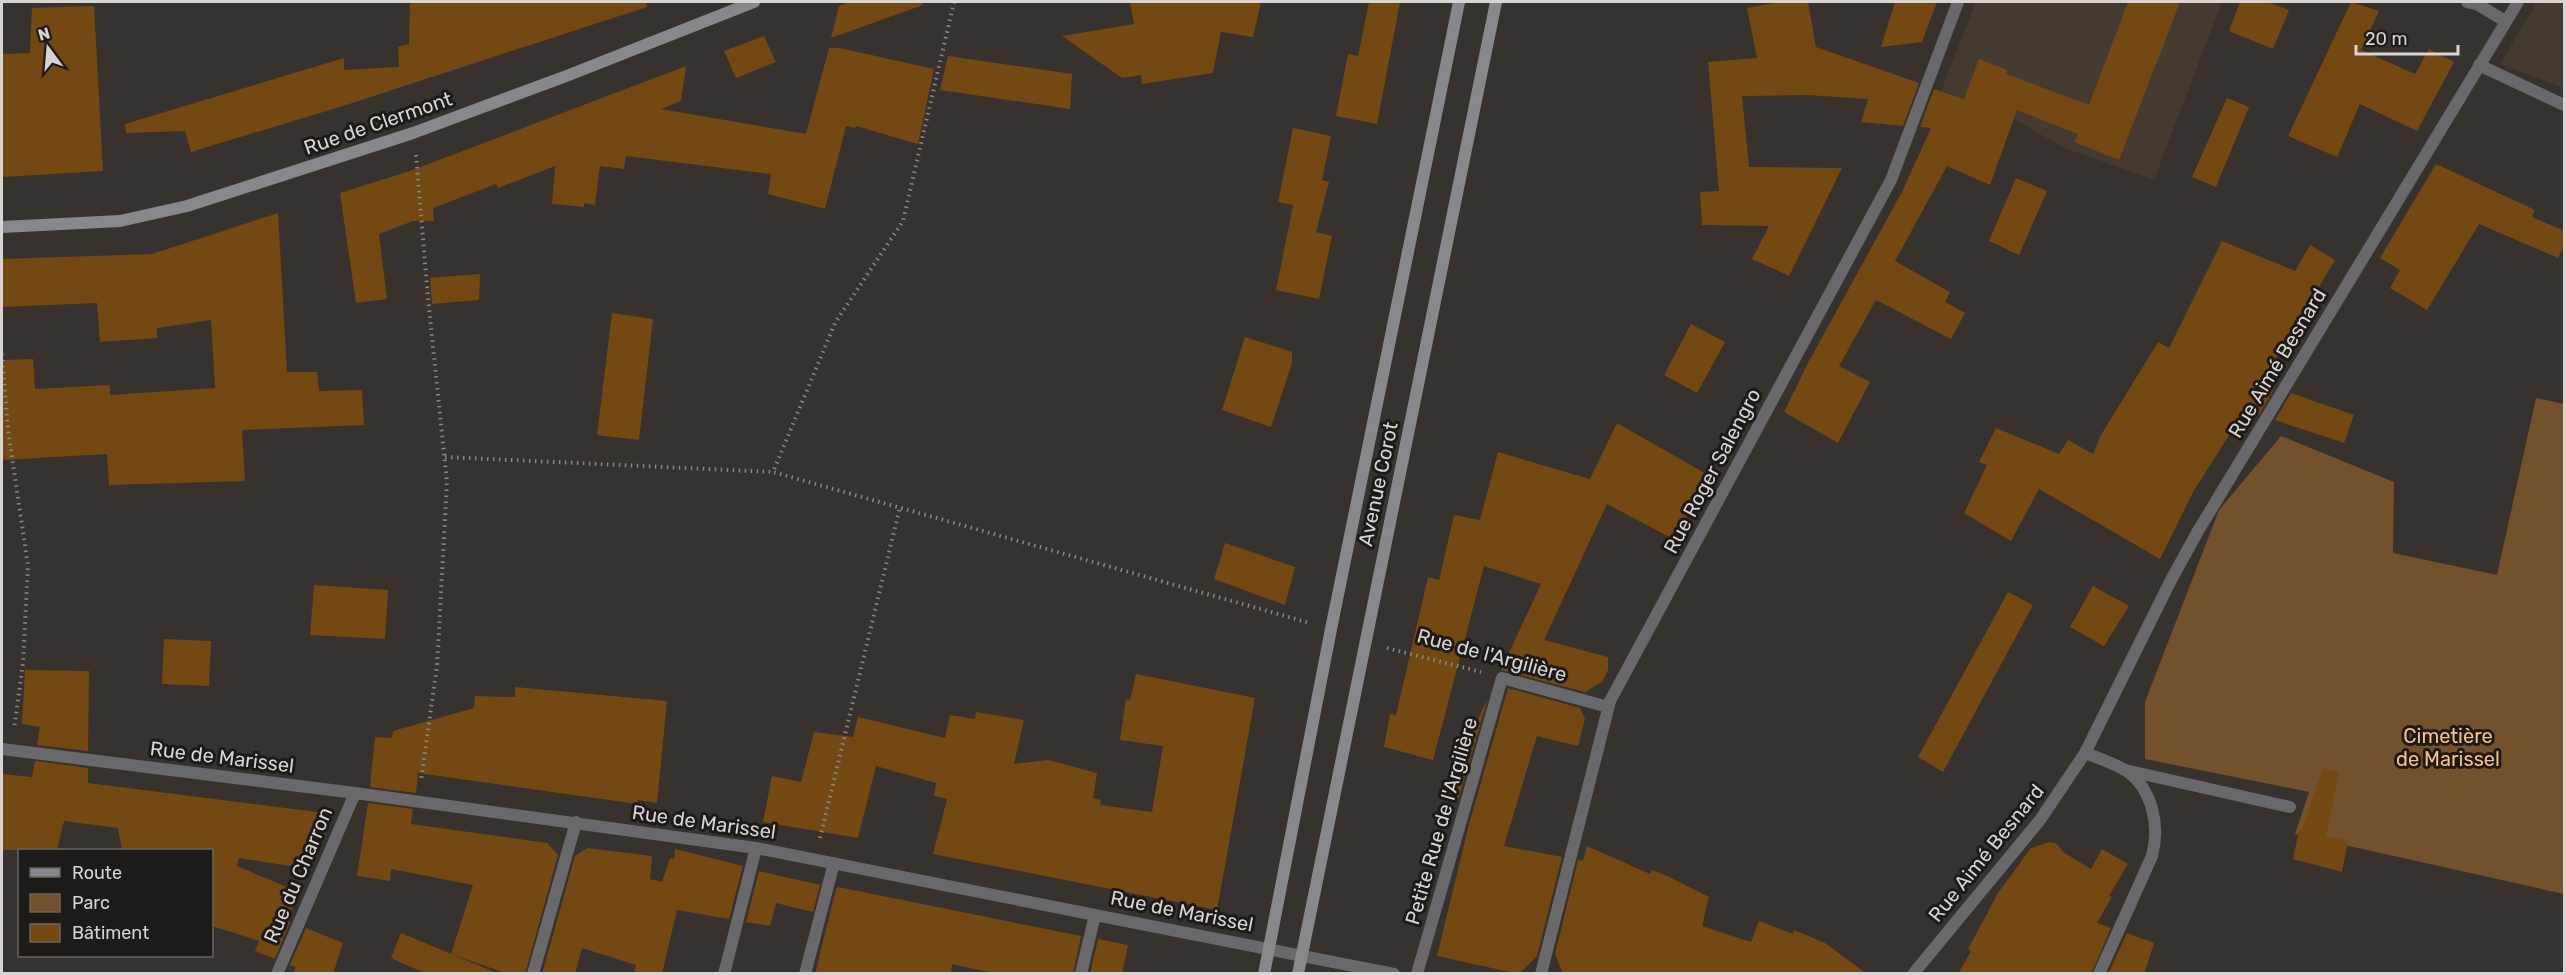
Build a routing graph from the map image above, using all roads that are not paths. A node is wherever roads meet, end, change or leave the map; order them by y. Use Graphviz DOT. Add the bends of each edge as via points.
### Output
graph roads {
  1 [pos="754,2"];
  2 [pos="1459,2"];
  3 [pos="1496,2"];
  4 [pos="1958,2"];
  5 [pos="2467,2"];
  6 [pos="2518,2"];
  7 [pos="2505,21"];
  8 [pos="2479,65"];
  9 [pos="2565,105"];
  10 [pos="2,227"];
  11 [pos="1502,678"];
  12 [pos="1608,707"];
  13 [pos="6,750"];
  14 [pos="2085,753"];
  15 [pos="2125,770"];
  16 [pos="355,793"];
  17 [pos="2290,807"];
  18 [pos="576,822"];
  19 [pos="756,848"];
  20 [pos="834,863"];
  21 [pos="1095,915"];
  22 [pos="1269,947"];
  23 [pos="1302,954"];
  24 [pos="1377,972"];
  25 [pos="277,974"];
  26 [pos="533,974"];
  27 [pos="724,974"];
  28 [pos="805,974"];
  29 [pos="1081,974"];
  30 [pos="1264,974"];
  31 [pos="1298,974"];
  32 [pos="1394,974"];
  33 [pos="1417,974"];
  34 [pos="1541,974"];
  35 [pos="1913,974"];
  36 [pos="2099,974"];
  1 -- 10 [label="street, Rue de Clermont" via="413,133 250,187 144,217"];
  2 -- 22 [label="street, Avenue Corot"];
  3 -- 23 [label="street, Avenue Corot"];
  4 -- 12 [label="street, Rue Roger Salengro" via="1891,180"];
  5 -- 7 [label="street"];
  6 -- 7 [label="street, Rue Aimé Besnard"];
  7 -- 8 [label="street, Rue Aimé Besnard"];
  8 -- 9 [label="street"];
  8 -- 14 [label="street, Rue Aimé Besnard" via="2198,531"];
  11 -- 12 [label="street, Rue de l'Argilière"];
  11 -- 33 [label="street, Petite Rue de l'Argilière"];
  12 -- 34 [label="street, Rue Roger Salengro"];
  13 -- 16 [label="street, Rue de Marissel"];
  14 -- 15 [label="street"];
  14 -- 35 [label="street, Rue Aimé Besnard" via="2040,820"];
  15 -- 17 [label="street"];
  15 -- 36 [label="street" via="2144,791 2154,816 2156,838 2152,856"];
  16 -- 18 [label="street, Rue de Marissel"];
  16 -- 25 [label="street, Rue du Charron"];
  18 -- 19 [label="street, Rue de Marissel"];
  18 -- 26 [label="street"];
  19 -- 20 [label="street, Rue de Marissel"];
  19 -- 27 [label="street"];
  20 -- 21 [label="street, Rue de Marissel"];
  20 -- 28 [label="street"];
  21 -- 22 [label="street, Rue de Marissel"];
  21 -- 29 [label="street"];
  22 -- 23 [label="street, Rue de Marissel"];
  22 -- 30 [label="street, Avenue Corot"];
  23 -- 24 [label="street, Rue de Marissel"];
  23 -- 31 [label="street, Avenue Corot"];
  24 -- 32 [label="street, Rue de Marissel"];
}
